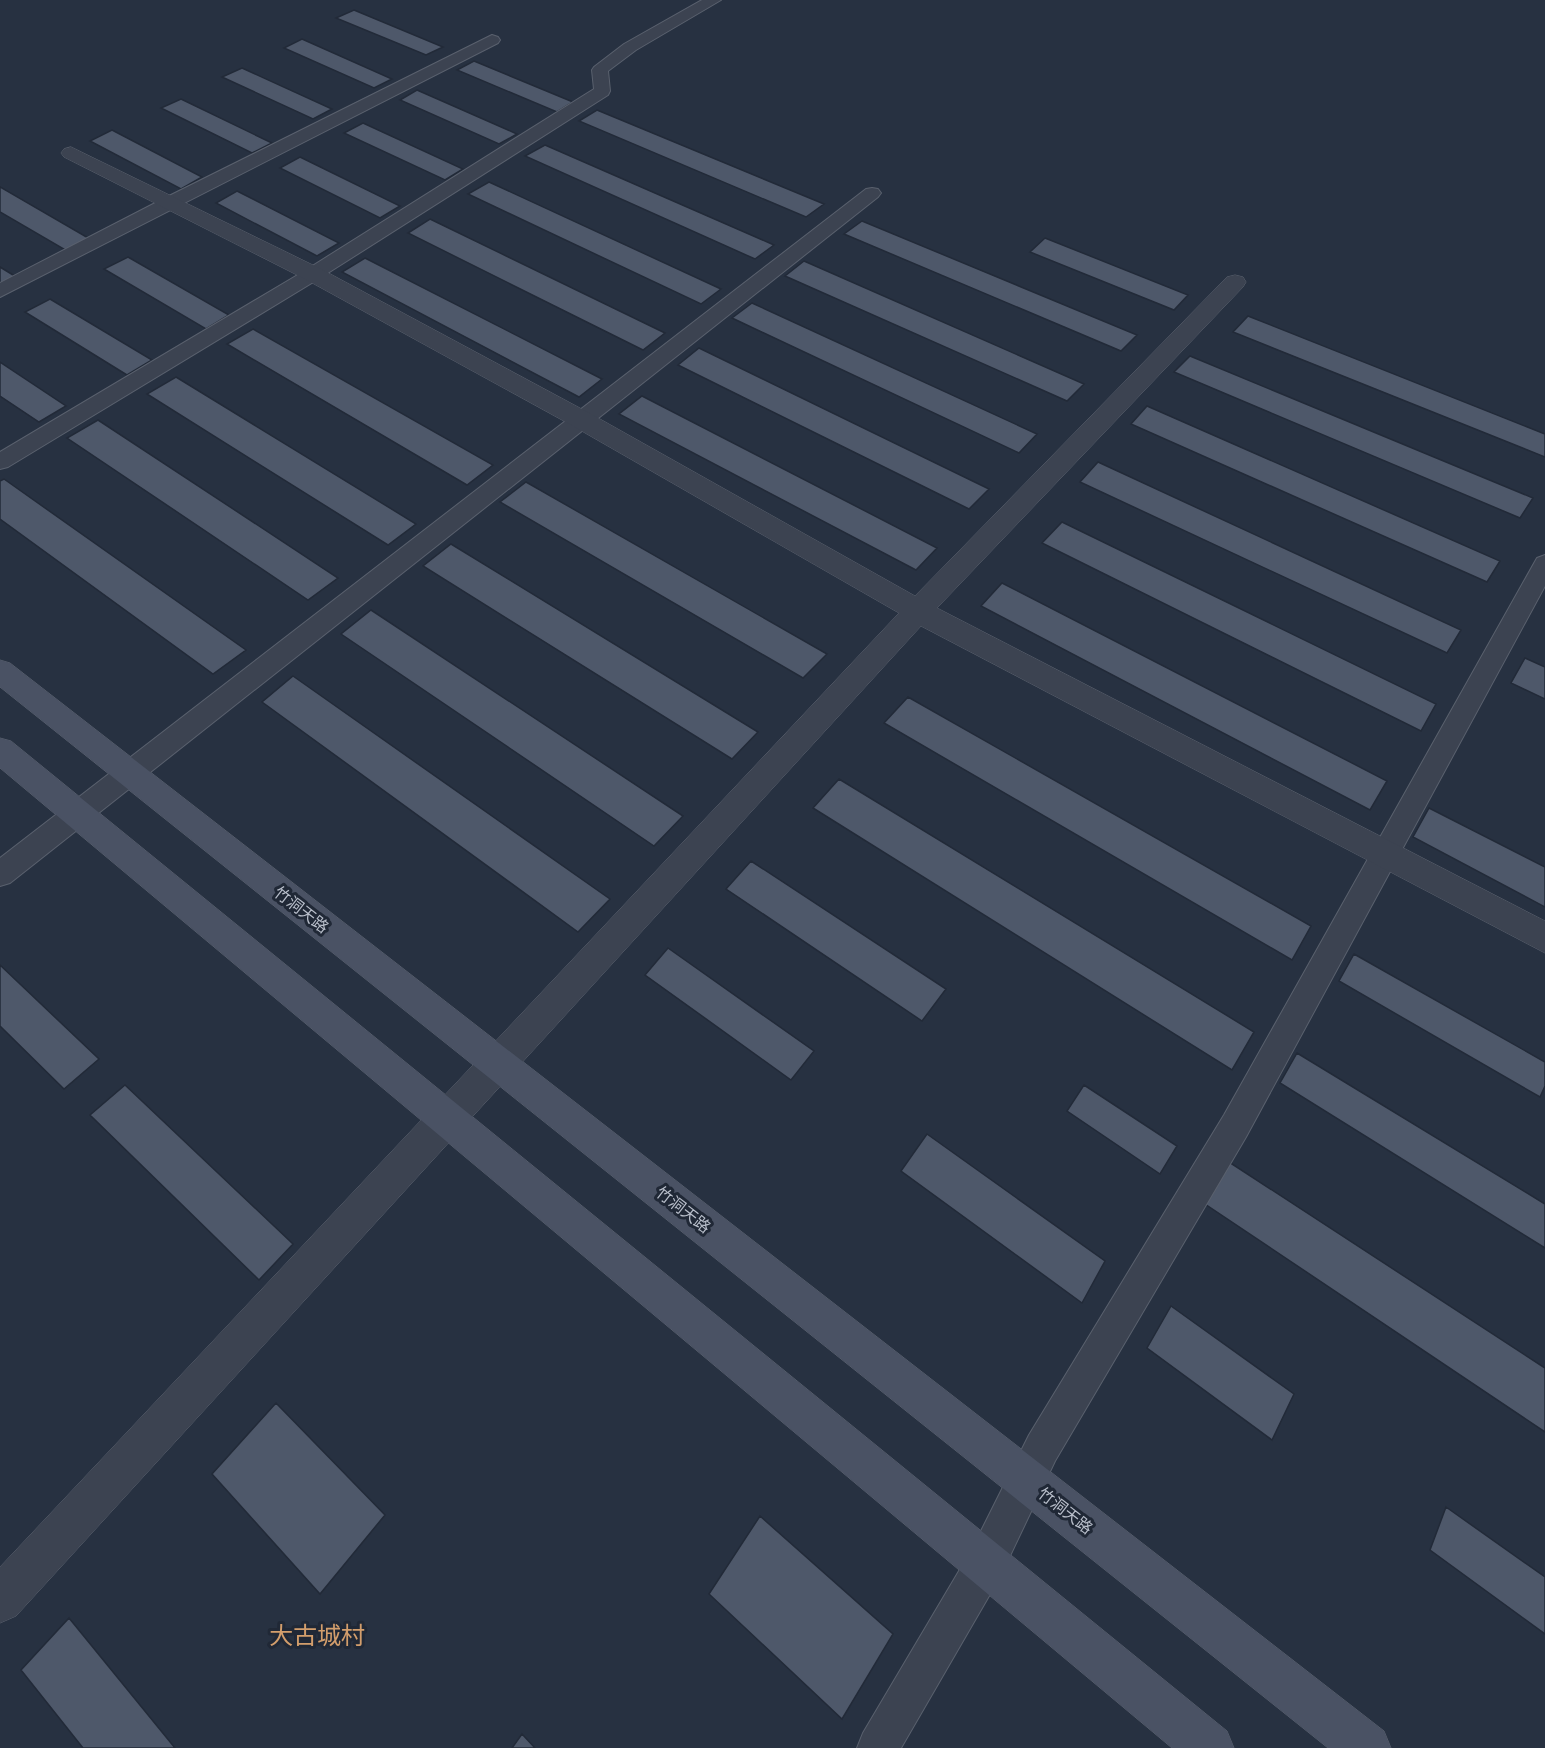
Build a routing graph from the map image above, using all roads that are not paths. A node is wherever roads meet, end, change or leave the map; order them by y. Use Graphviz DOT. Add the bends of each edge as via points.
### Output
graph roads {
  1 [pos="713,0"];
  2 [pos="492,40"];
  3 [pos="71,153"];
  4 [pos="872,193"];
  5 [pos="169,202"];
  6 [pos="313,274"];
  7 [pos="1235,282"];
  8 [pos="0,291"];
  9 [pos="582,420"];
  10 [pos="0,462"];
  11 [pos="1545,564"];
  12 [pos="918,611"];
  13 [pos="0,671"];
  14 [pos="0,750"];
  15 [pos="130,773"];
  16 [pos="78,815"];
  17 [pos="1385,855"];
  18 [pos="0,874"];
  19 [pos="1545,938"];
  20 [pos="499,1064"];
  21 [pos="447,1119"];
  22 [pos="1027,1479"];
  23 [pos="986,1563"];
  24 [pos="0,1600"];
  25 [pos="878,1748"];
  26 [pos="1210,1748"];
  27 [pos="1367,1748"];
  1 -- 6 [label="lane" via="630,47 600,69 602,91"];
  2 -- 5 [label="lane"];
  3 -- 5 [label="street"];
  4 -- 9 [label="lane"];
  5 -- 6 [label="street"];
  5 -- 8 [label="lane"];
  6 -- 9 [label="street"];
  6 -- 10 [label="lane"];
  7 -- 12 [label="street"];
  9 -- 12 [label="street"];
  9 -- 15 [label="lane"];
  11 -- 17 [label="lane"];
  12 -- 17 [label="street"];
  12 -- 20 [label="street"];
  13 -- 15 [label="main road, 竹洞天路"];
  14 -- 16 [label="main road"];
  15 -- 16 [label="lane"];
  15 -- 20 [label="main road, 竹洞天路"];
  16 -- 18 [label="lane"];
  16 -- 21 [label="main road"];
  17 -- 19 [label="street"];
  17 -- 22 [label="lane" via="1235,1126"];
  20 -- 21 [label="street"];
  20 -- 22 [label="main road, 竹洞天路"];
  21 -- 23 [label="main road"];
  21 -- 24 [label="street"];
  22 -- 23 [label="lane"];
  22 -- 27 [label="main road, 竹洞天路"];
  23 -- 25 [label="lane"];
  23 -- 26 [label="main road"];
}
